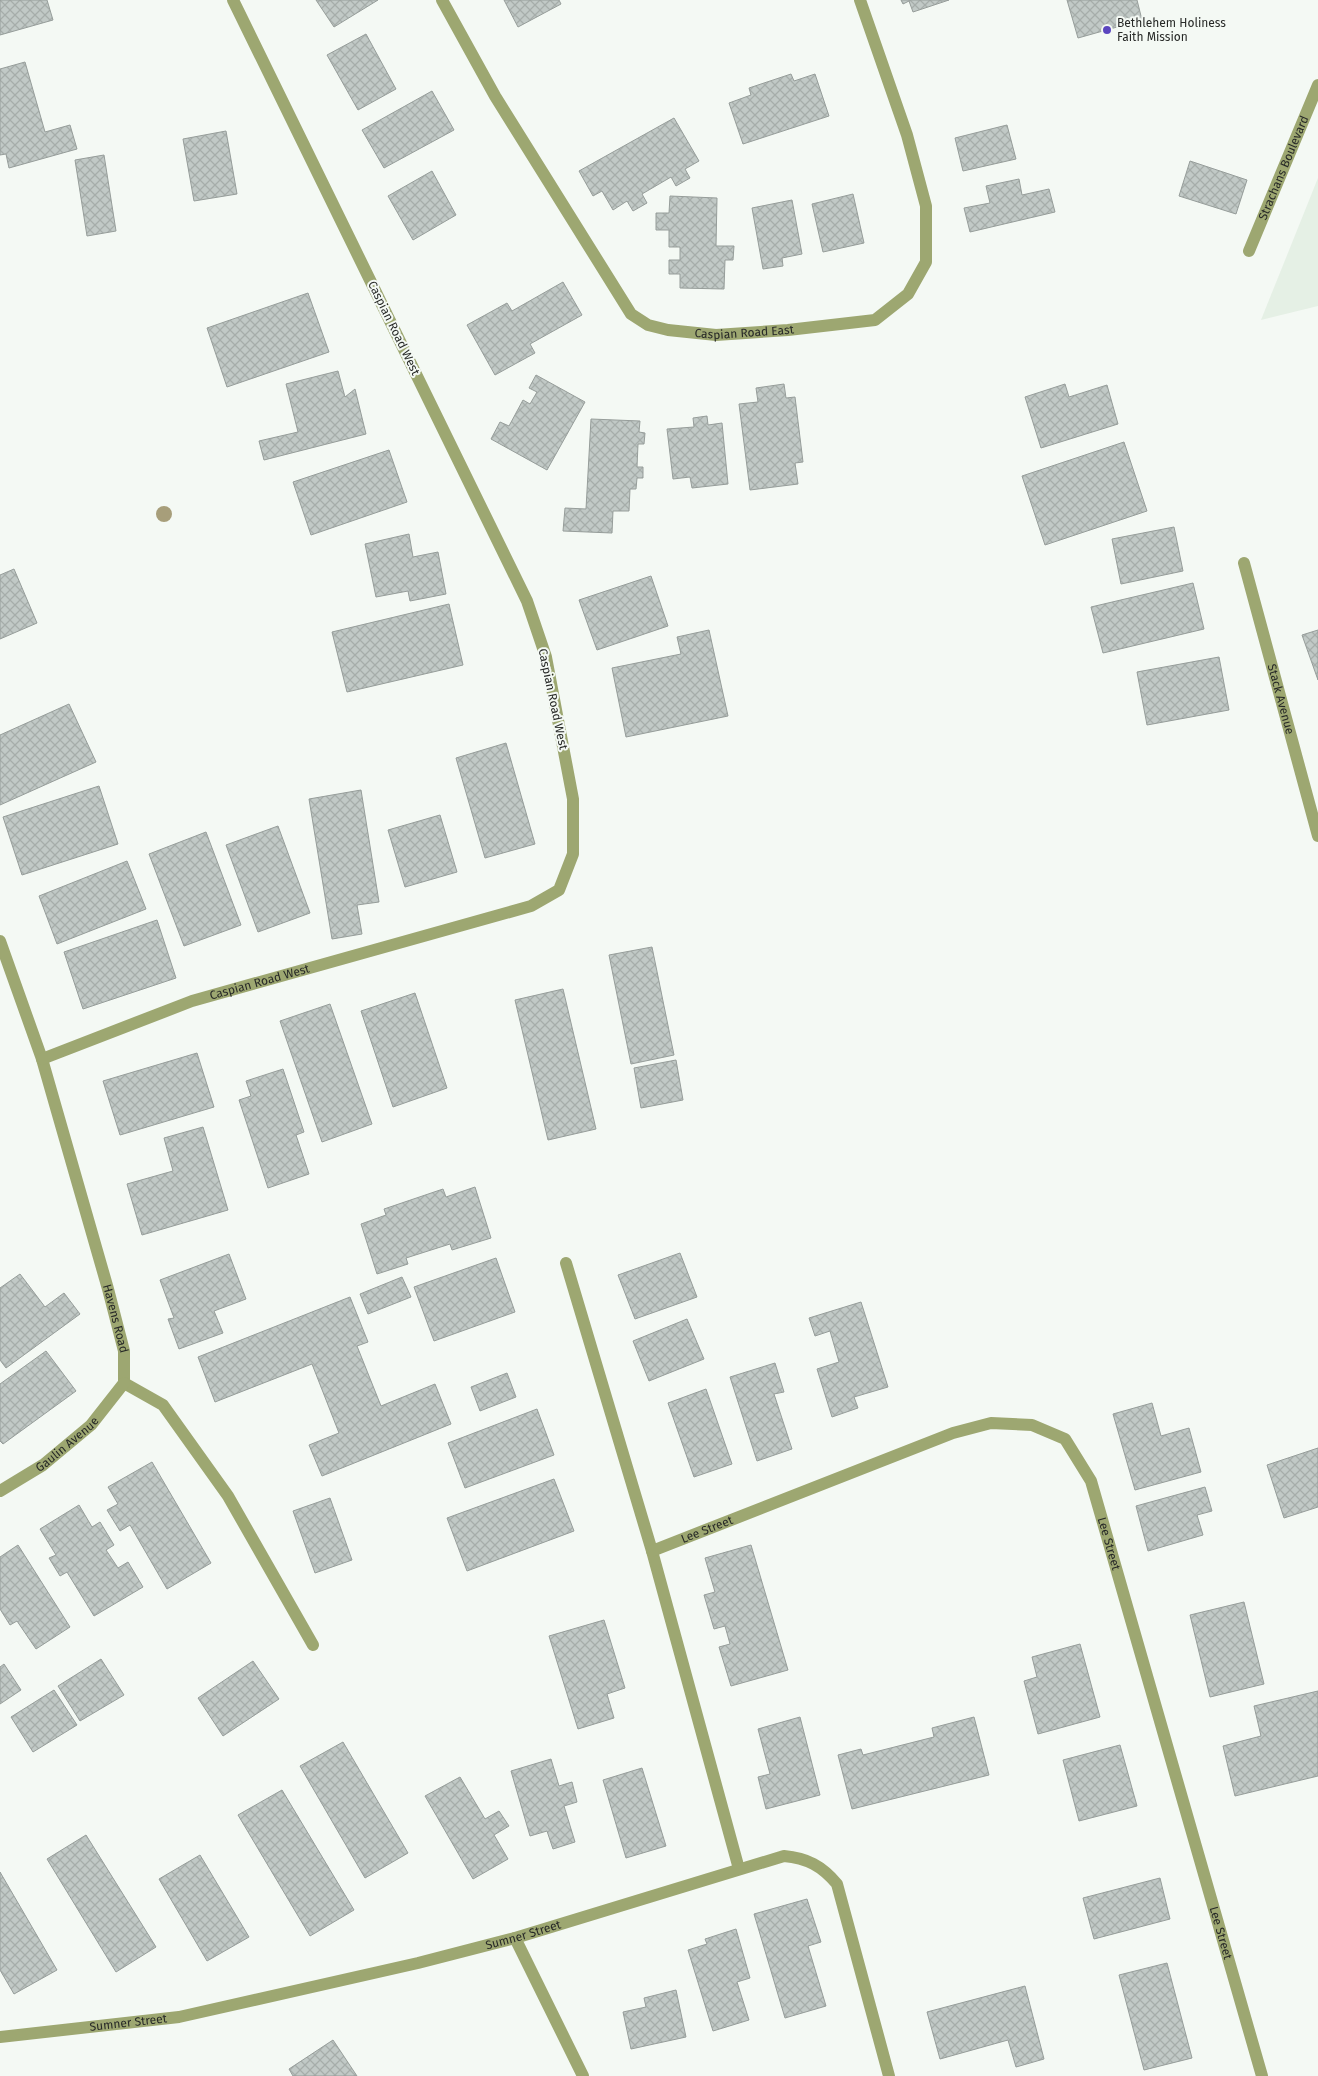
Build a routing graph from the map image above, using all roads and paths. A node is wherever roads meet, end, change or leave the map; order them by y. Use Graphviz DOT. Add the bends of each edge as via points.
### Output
graph roads {
  1 [pos="233,0"];
  2 [pos="442,0"];
  3 [pos="860,0"];
  4 [pos="1318,85"];
  5 [pos="1249,251"];
  6 [pos="1244,563"];
  7 [pos="1318,836"];
  8 [pos="0,941"];
  9 [pos="42,1059"];
  10 [pos="566,1263"];
  11 [pos="124,1383"];
  12 [pos="0,1491"];
  13 [pos="652,1551"];
  14 [pos="313,1645"];
  15 [pos="739,1869"];
  16 [pos="515,1938"];
  17 [pos="0,2037"];
  18 [pos="583,2076"];
  19 [pos="890,2076"];
  20 [pos="1262,2076"];
  1 -- 9 [label="street, Caspian Road West" via="527,601 546,657 573,798 573,854 559,890 531,906 192,1001"];
  2 -- 3 [label="street, Caspian Road East" via="495,96 631,314 648,326 716,336 875,320 908,294 926,262 926,206 907,135"];
  4 -- 5 [label="street, Strachans Boulevard"];
  6 -- 7 [label="street, Stack Avenue"];
  8 -- 9 [label="street, Havens Road"];
  9 -- 11 [label="street, Havens Road" via="124,1351"];
  10 -- 13 [label="street"];
  11 -- 12 [label="street, Gaulin Avenue" via="91,1425 43,1465"];
  11 -- 14 [label="street" via="163,1405 228,1496"];
  13 -- 15 [label="street"];
  13 -- 20 [label="street, Lee Street" via="953,1433 991,1423 1032,1425 1065,1440 1092,1481"];
  15 -- 16 [label="street, Sumner Street"];
  15 -- 19 [label="street, Sumner Street" via="784,1856 799,1858 814,1863 837,1884"];
  16 -- 17 [label="street, Sumner Street" via="179,2016"];
  16 -- 18 [label="street"];
}
